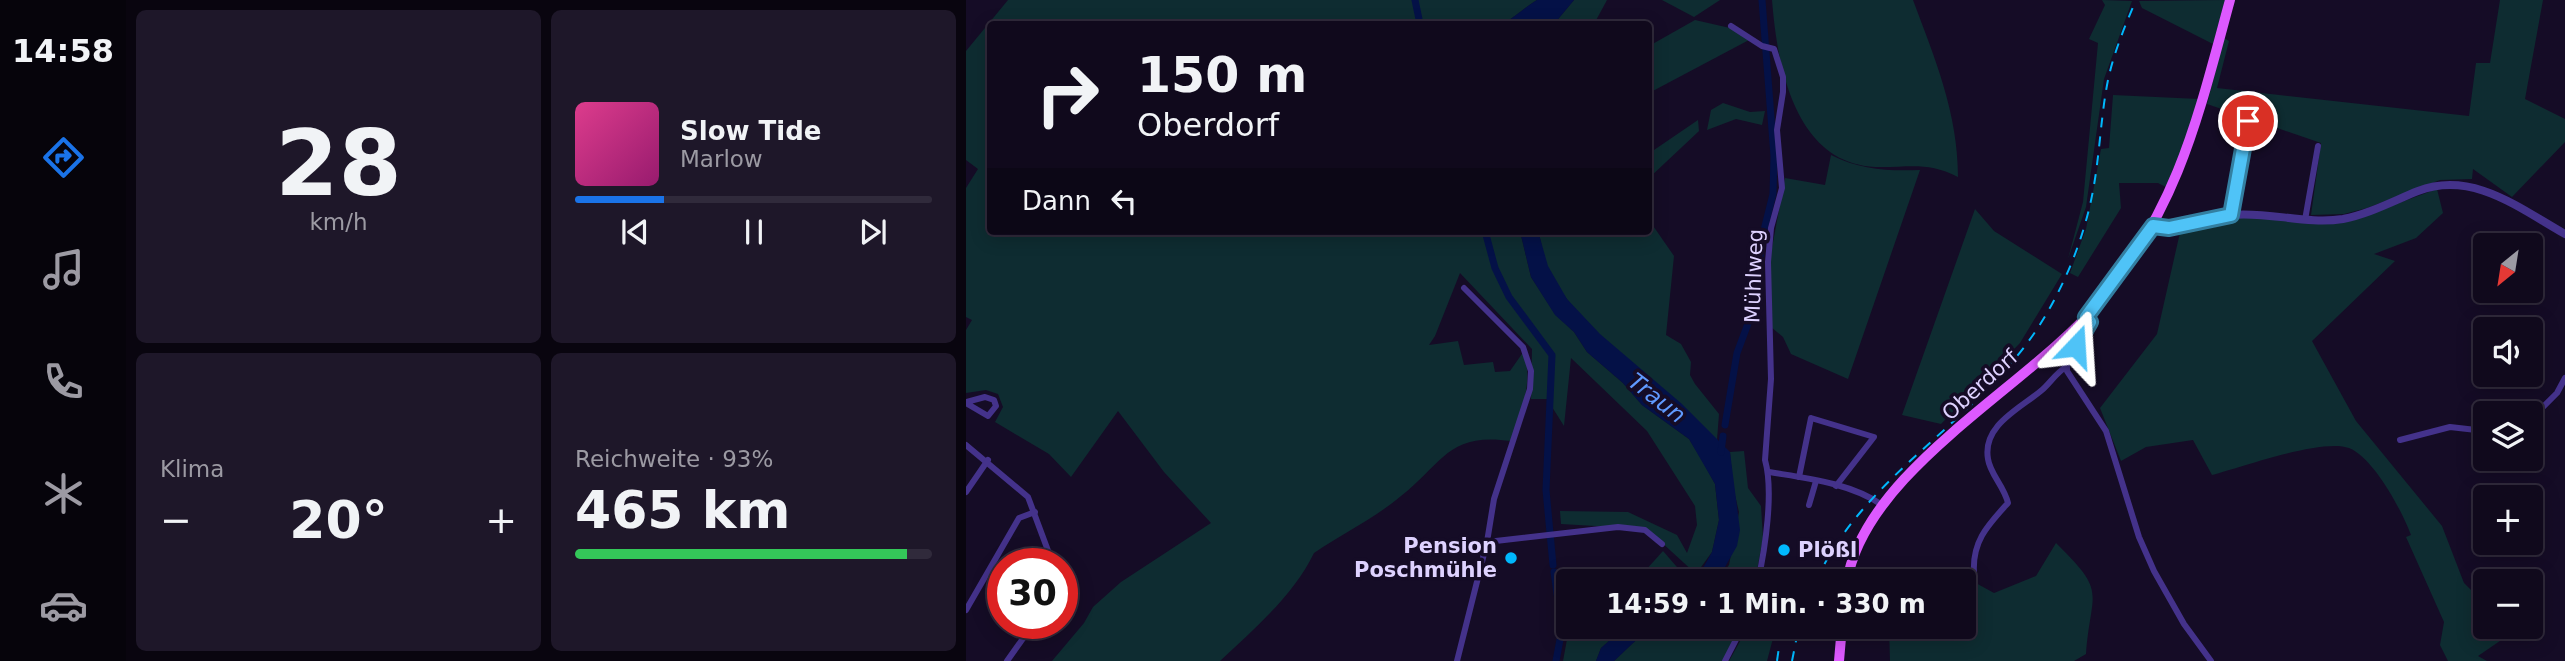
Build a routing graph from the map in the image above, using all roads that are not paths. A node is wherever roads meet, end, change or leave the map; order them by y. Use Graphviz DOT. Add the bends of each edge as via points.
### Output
graph roads {
  1 [pos="2230,0"];
  2 [pos="1731,26"];
  3 [pos="2248,121"];
  4 [pos="2318,146"];
  5 [pos="2231,215"];
  6 [pos="2305,220"];
  7 [pos="2153,226"];
  8 [pos="2565,234"];
  9 [pos="1464,288"];
  10 [pos="2086,317"];
  11 [pos="2066,367"];
  12 [pos="2565,378"];
  13 [pos="2543,407"];
  14 [pos="2473,430"];
  15 [pos="2400,440"];
  16 [pos="966,445"];
  17 [pos="988,460"];
  18 [pos="1769,472"];
  19 [pos="1799,477"];
  20 [pos="1816,481"];
  21 [pos="1836,486"];
  22 [pos="966,492"];
  23 [pos="1809,505"];
  24 [pos="1882,505"];
  25 [pos="1035,512"];
  26 [pos="1487,542"];
  27 [pos="1662,544"];
  28 [pos="1047,548"];
  29 [pos="1760,569"];
  30 [pos="1850,569"];
  31 [pos="1974,569"];
  32 [pos="966,610"];
  33 [pos="1023,639"];
  34 [pos="1737,639"];
  35 [pos="1841,639"];
  36 [pos="1007,661"];
  37 [pos="1457,661"];
  38 [pos="1725,661"];
  39 [pos="1839,661"];
  40 [pos="2211,661"];
  1 -- 7 [label="main road, Oberdorf" via="2183,164"];
  2 -- 18 [label="street, Mühlweg" via="1774,49 1783,92 1777,130 1782,188 1768,262 1771,379 1765,460"];
  3 -- 5 [label="street"];
  4 -- 6 [label="street"];
  5 -- 6 [label="street"];
  5 -- 7 [label="street" via="2169,228"];
  6 -- 8 [label="street" via="2352,216 2420,190 2459,184 2482,188"];
  7 -- 10 [label="main road, Oberdorf"];
  9 -- 26 [label="street" via="1523,347 1531,371 1526,409 1499,478"];
  10 -- 11 [label="street" via="2090,322"];
  10 -- 24 [label="main road, Oberdorf" via="1981,408"];
  11 -- 31 [label="street, Oberdorf" via="2005,418 1991,436 1987,458 2008,503 1981,533"];
  11 -- 40 [label="street" via="2106,431 2154,571"];
  12 -- 13 [label="street"];
  14 -- 15 [label="street" via="2450,427"];
  16 -- 17 [label="street"];
  17 -- 22 [label="street"];
  17 -- 25 [label="street" via="1028,497"];
  18 -- 19 [label="street"];
  18 -- 29 [label="street, Mühlweg" via="1768,531"];
  19 -- 20 [label="street"];
  19 -- 21 [label="street" via="1811,418 1874,437"];
  20 -- 21 [label="street"];
  20 -- 23 [label="street"];
  21 -- 24 [label="street"];
  24 -- 30 [label="main road, Oberdorf" via="1857,545"];
  25 -- 28 [label="street"];
  25 -- 32 [label="street" via="1019,518"];
  26 -- 27 [label="street" via="1618,527 1645,530"];
  26 -- 37 [label="street"];
  33 -- 36 [label="street"];
  34 -- 38 [label="street"];
  35 -- 39 [label="main road"];
}
